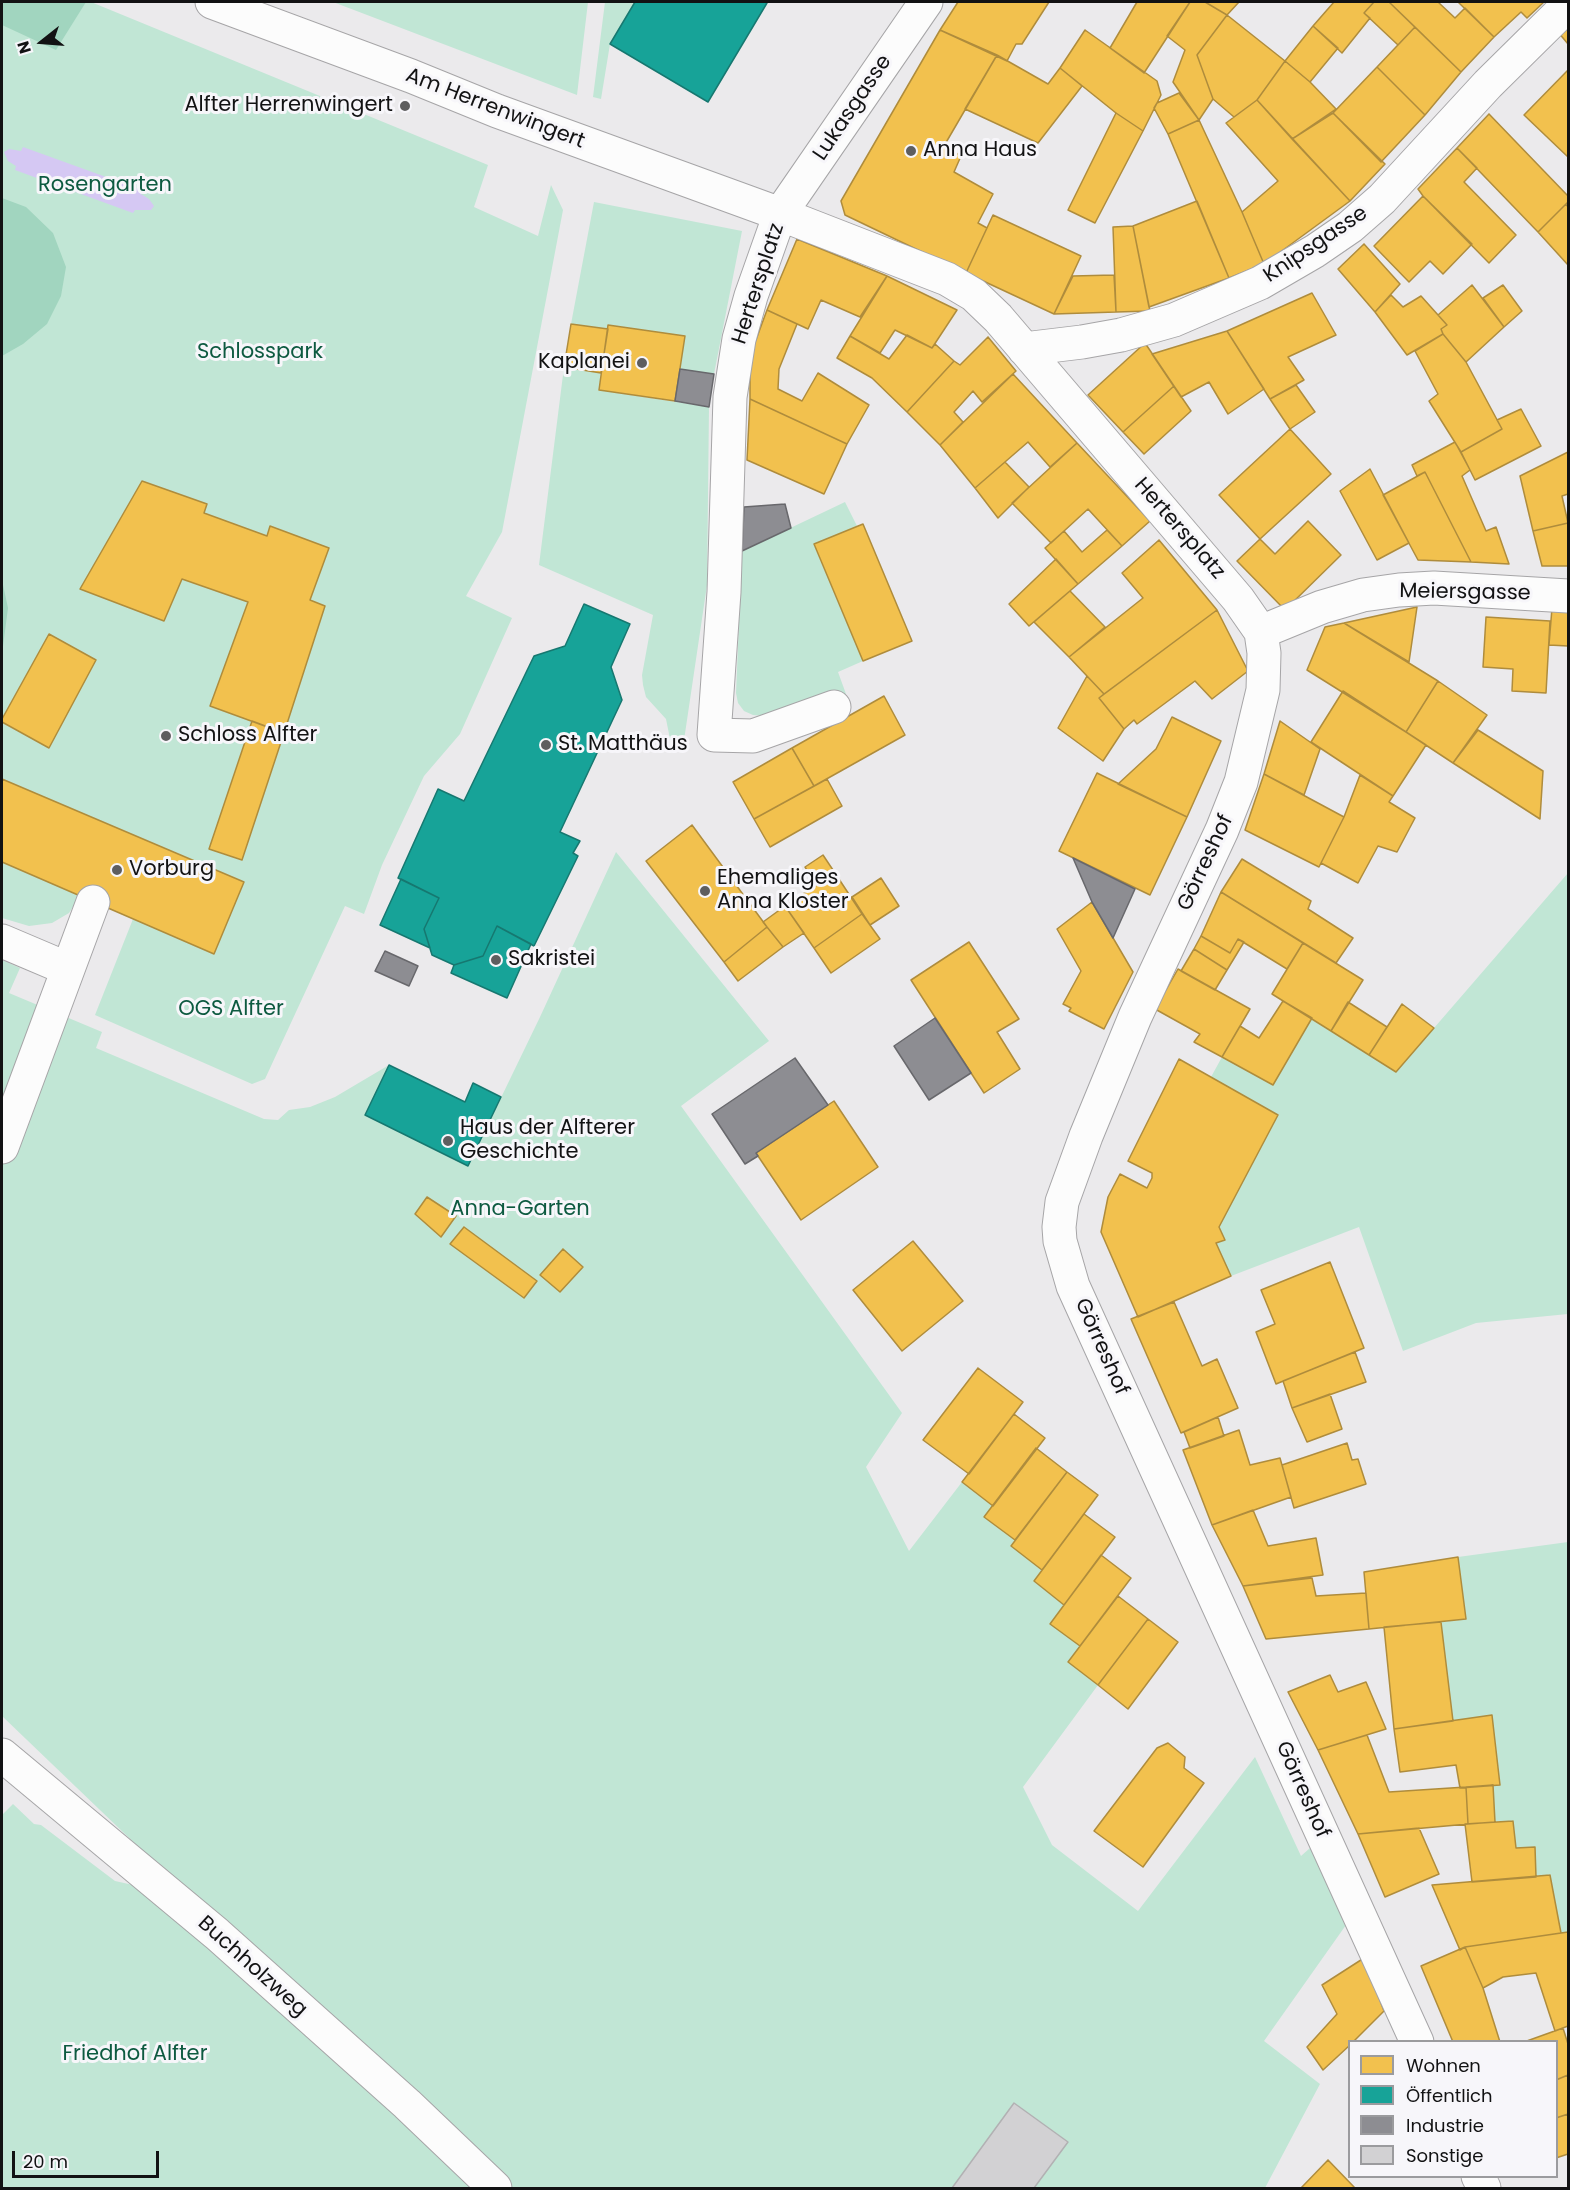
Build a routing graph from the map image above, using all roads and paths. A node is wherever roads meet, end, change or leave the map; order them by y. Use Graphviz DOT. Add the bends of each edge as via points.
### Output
graph roads {
  1 [pos="212,2"];
  2 [pos="926,2"];
  3 [pos="1569,5"];
  4 [pos="780,214"];
  5 [pos="1024,349"];
  6 [pos="1569,596"];
  7 [pos="1262,632"];
  8 [pos="834,707"];
  9 [pos="93,902"];
  10 [pos="2,941"];
  11 [pos="68,969"];
  12 [pos="2,1147"];
  13 [pos="2,1755"];
  14 [pos="1416,2040"];
  15 [pos="495,2188"];
  1 -- 4 [label="street, Am Herrenwingert"];
  2 -- 4 [label="street, Lukasgasse"];
  3 -- 5 [label="street, Knipsgasse" via="1474,99 1382,199 1315,251 1260,283 1165,323 1121,335"];
  4 -- 5 [label="street, Hertersplatz" via="947,279 974,295"];
  4 -- 8 [label="street, Hertersplatz" via="739,339 730,397 724,592 714,735 753,736"];
  5 -- 7 [label="street, Hertersplatz"];
  6 -- 7 [label="street, Meiersgasse" via="1434,588 1399,590 1322,607"];
  7 -- 14 [label="street, Görreshof" via="1263,690 1241,782 1086,1136 1062,1202 1060,1241 1073,1286"];
  9 -- 11 [label="street"];
  10 -- 11 [label="street"];
  11 -- 12 [label="street"];
  13 -- 15 [label="street, Buchholzweg" via="217,1934"];
}
